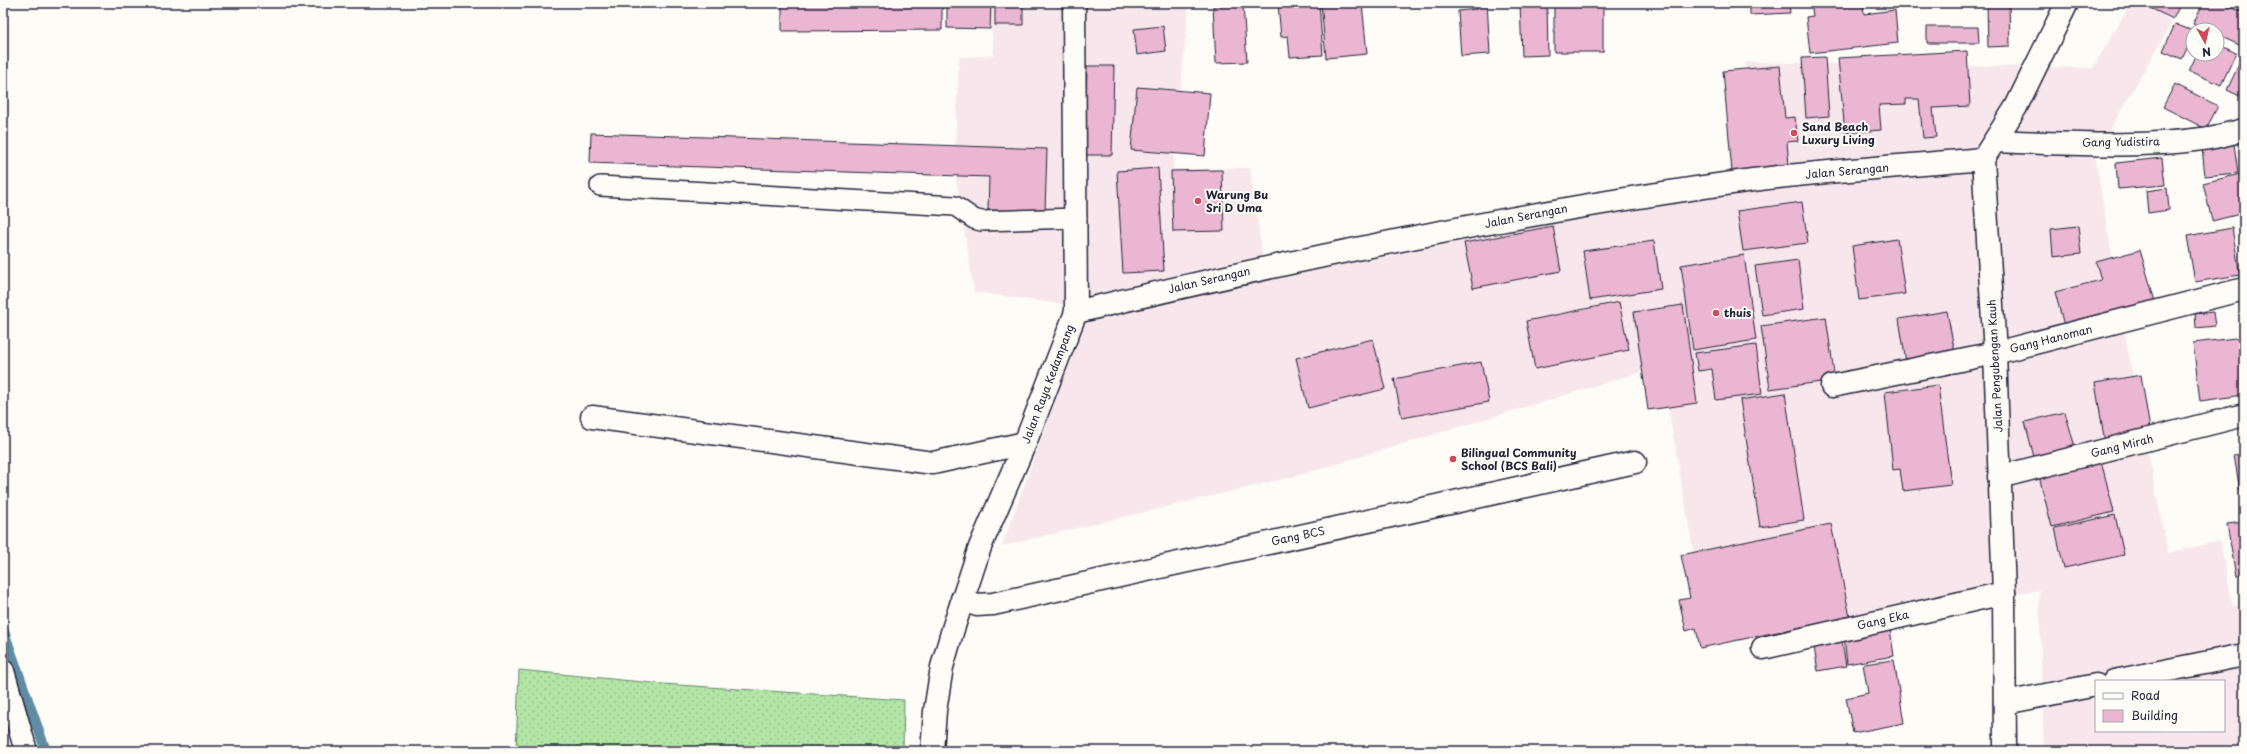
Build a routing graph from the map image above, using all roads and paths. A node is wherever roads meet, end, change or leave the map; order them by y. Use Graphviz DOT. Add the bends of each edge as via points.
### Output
graph roads {
  1 [pos="1074,3"];
  2 [pos="2067,3"];
  3 [pos="2244,130"];
  4 [pos="1997,141"];
  5 [pos="1983,159"];
  6 [pos="600,186"];
  7 [pos="1077,218"];
  8 [pos="2244,288"];
  9 [pos="1076,312"];
  10 [pos="1995,353"];
  11 [pos="1832,386"];
  12 [pos="2244,415"];
  13 [pos="592,417"];
  14 [pos="1025,443"];
  15 [pos="1635,462"];
  16 [pos="1999,477"];
  17 [pos="2004,593"];
  18 [pos="962,599"];
  19 [pos="1763,648"];
  20 [pos="2244,655"];
  21 [pos="3,671"];
  22 [pos="2119,680"];
  23 [pos="2095,685"];
  24 [pos="2005,703"];
  25 [pos="26,751"];
  26 [pos="932,751"];
  27 [pos="2005,751"];
  1 -- 7 [label="street, Jalan Raya Kedampang"];
  2 -- 4 [label="street"];
  3 -- 4 [label="street, Gang Yudistira" via="2202,139 2136,143 2048,144"];
  4 -- 5 [label="street"];
  5 -- 9 [label="street, Jalan Serangan" via="1755,180 1563,208 1302,259"];
  5 -- 10 [label="street, Jalan Pengubengan Kauh"];
  6 -- 7 [label="lane" via="955,206 981,221"];
  7 -- 9 [label="street, Jalan Raya Kedampang"];
  8 -- 10 [label="street, Gang Hanoman"];
  9 -- 14 [label="street, Jalan Raya Kedampang"];
  10 -- 11 [label="street, Gang Hanoman"];
  10 -- 16 [label="street, Jalan Pengubengan Kauh"];
  12 -- 16 [label="street, Gang Mirah"];
  13 -- 14 [label="street" via="933,463"];
  14 -- 18 [label="street, Jalan Raya Kedampang" via="980,547"];
  15 -- 18 [label="street, Gang BCS" via="993,604 977,605"];
  16 -- 17 [label="street, Jalan Pengubengan Kauh"];
  17 -- 19 [label="street, Gang Eka"];
  17 -- 24 [label="street, Jalan Pengubengan Kauh"];
  18 -- 26 [label="street, Jalan Raya Kedampang" via="942,667"];
  20 -- 22 [label="street"];
  21 -- 25 [label="street"];
  23 -- 24 [label="street"];
  24 -- 27 [label="street, Jalan Pengubengan Kauh"];
}
